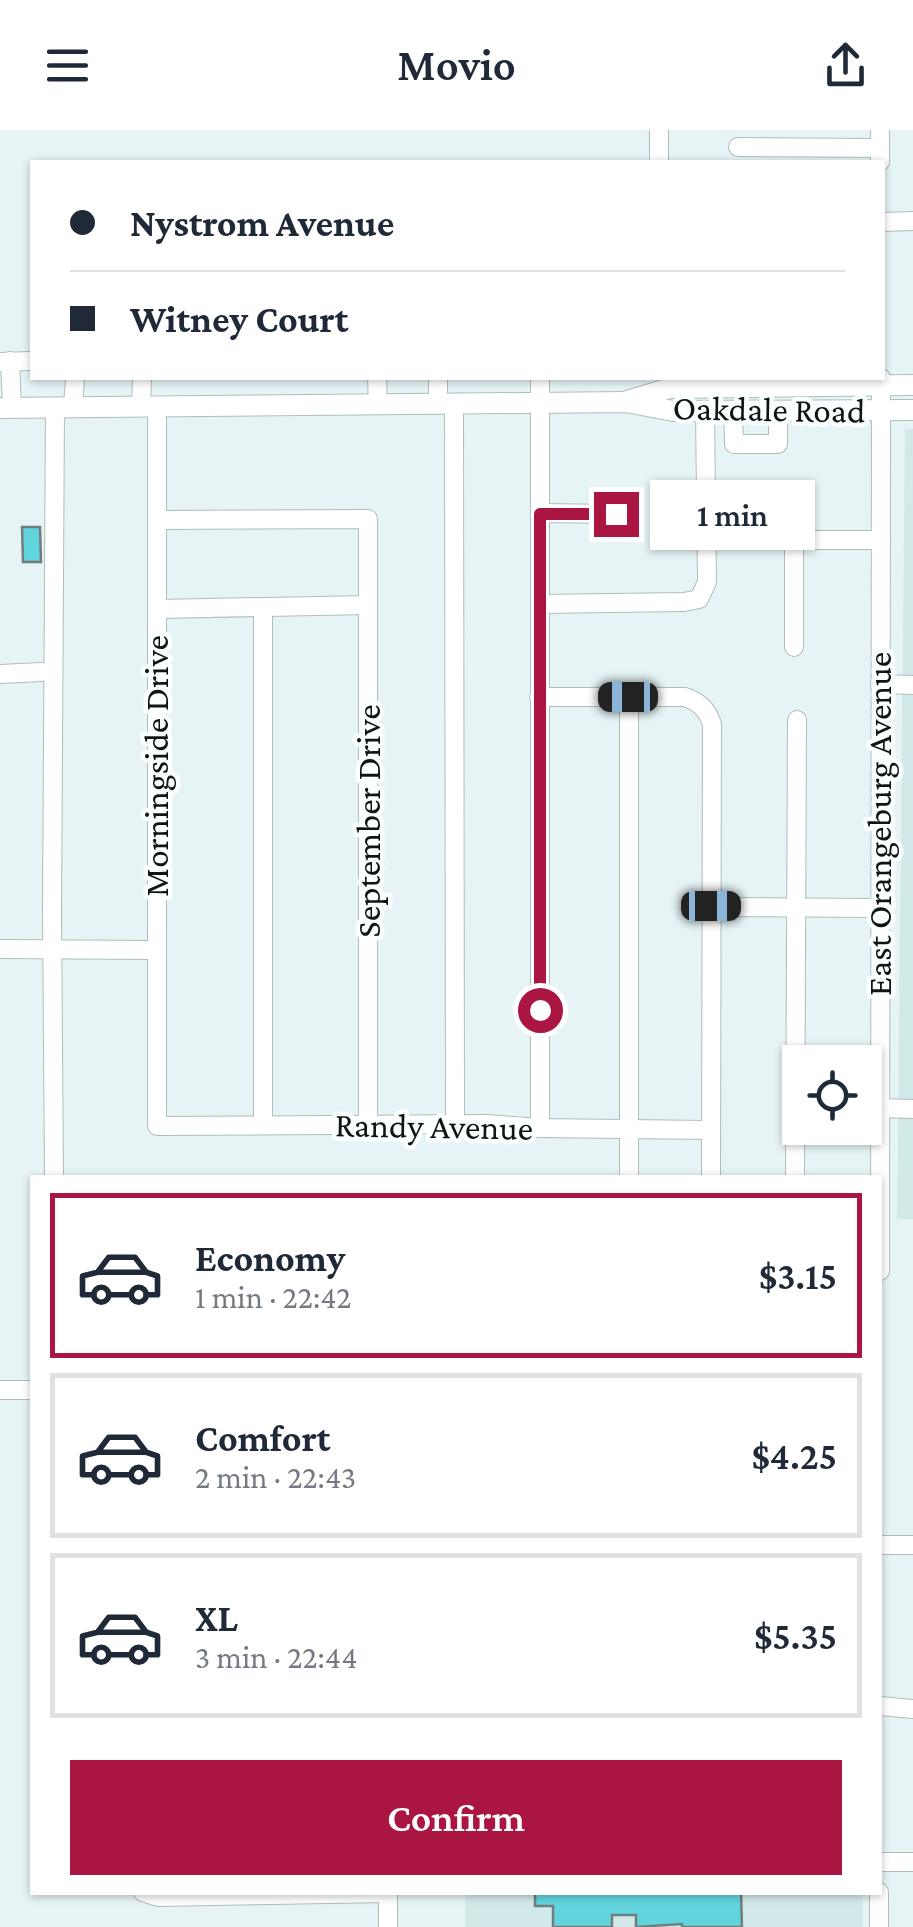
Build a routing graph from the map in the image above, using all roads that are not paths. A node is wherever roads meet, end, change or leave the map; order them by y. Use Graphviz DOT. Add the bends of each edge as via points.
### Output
graph roads {
  1 [pos="659,130"];
  2 [pos="880,147"];
  3 [pos="738,148"];
  4 [pos="658,160"];
  5 [pos="913,221"];
  6 [pos="885,222"];
  7 [pos="5,361"];
  8 [pos="74,380"];
  9 [pos="143,380"];
  10 [pos="377,380"];
  11 [pos="439,380"];
  12 [pos="540,380"];
  13 [pos="881,382"];
  14 [pos="913,386"];
  15 [pos="626,402"];
  16 [pos="539,403"];
  17 [pos="378,405"];
  18 [pos="446,405"];
  19 [pos="64,406"];
  20 [pos="150,406"];
  21 [pos="6,408"];
  22 [pos="705,410"];
  23 [pos="733,410"];
  24 [pos="778,410"];
  25 [pos="881,410"];
  26 [pos="913,410"];
  27 [pos="540,514"];
  28 [pos="616,514"];
  29 [pos="157,520"];
  30 [pos="794,539"];
  31 [pos="735,540"];
  32 [pos="881,540"];
  33 [pos="540,604"];
  34 [pos="368,605"];
  35 [pos="263,607"];
  36 [pos="157,609"];
  37 [pos="794,647"];
  38 [pos="42,672"];
  39 [pos="0,674"];
  40 [pos="880,684"];
  41 [pos="913,684"];
  42 [pos="539,697"];
  43 [pos="628,697"];
  44 [pos="797,720"];
  45 [pos="711,906"];
  46 [pos="798,907"];
  47 [pos="879,908"];
  48 [pos="0,949"];
  49 [pos="54,950"];
  50 [pos="156,950"];
  51 [pos="880,1045"];
  52 [pos="882,1108"];
  53 [pos="913,1109"];
  54 [pos="368,1124"];
  55 [pos="455,1124"];
  56 [pos="263,1125"];
  57 [pos="157,1126"];
  58 [pos="540,1128"];
  59 [pos="630,1129"];
  60 [pos="711,1130"];
  61 [pos="880,1145"];
  62 [pos="54,1175"];
  63 [pos="629,1175"];
  64 [pos="711,1175"];
  65 [pos="795,1175"];
  66 [pos="880,1175"];
  67 [pos="0,1390"];
  68 [pos="30,1390"];
  69 [pos="882,1545"];
  70 [pos="913,1546"];
  71 [pos="882,1706"];
  72 [pos="913,1709"];
  73 [pos="882,1862"];
  74 [pos="913,1862"];
  75 [pos="152,1895"];
  76 [pos="273,1895"];
  77 [pos="388,1895"];
  78 [pos="879,1895"];
  79 [pos="388,1927"];
  80 [pos="879,1927"];
  1 -- 4 [label="street"];
  2 -- 3 [label="street"];
  5 -- 6 [label="street"];
  7 -- 21 [label="street"];
  8 -- 19 [label="street"];
  9 -- 20 [label="street, Morningside Drive"];
  10 -- 17 [label="street"];
  11 -- 18 [label="street"];
  12 -- 16 [label="street"];
  13 -- 14 [label="main road, Oakdale Road"];
  13 -- 15 [label="main road, Oakdale Road" via="670,388"];
  13 -- 25 [label="street, East Orangeburg Avenue"];
  15 -- 16 [label="main road, Oakdale Road"];
  15 -- 22 [label="main road, Oakdale Road"];
  16 -- 18 [label="main road, Oakdale Road"];
  16 -- 27 [label="street"];
  17 -- 18 [label="main road, Oakdale Road"];
  17 -- 20 [label="main road, Oakdale Road"];
  18 -- 55 [label="street"];
  19 -- 20 [label="main road, Oakdale Road"];
  19 -- 21 [label="main road, Oakdale Road"];
  19 -- 49 [label="street"];
  20 -- 29 [label="street, Morningside Drive"];
  22 -- 23 [label="main road, Oakdale Road"];
  22 -- 33 [label="street" via="708,582 699,599"];
  23 -- 24 [label="main road, Oakdale Road"];
  23 -- 24 [label="street" via="734,444 778,444"];
  24 -- 25 [label="main road, Oakdale Road"];
  25 -- 26 [label="main road, Oakdale Road"];
  25 -- 32 [label="street, East Orangeburg Avenue"];
  27 -- 28 [label="street"];
  27 -- 33 [label="street"];
  29 -- 34 [label="street, September Drive" via="368,519"];
  29 -- 36 [label="street, Morningside Drive"];
  30 -- 31 [label="street"];
  30 -- 32 [label="street"];
  30 -- 37 [label="street"];
  32 -- 40 [label="street, East Orangeburg Avenue"];
  33 -- 42 [label="street"];
  34 -- 35 [label="street"];
  34 -- 54 [label="street, September Drive"];
  35 -- 36 [label="street"];
  35 -- 56 [label="street"];
  36 -- 50 [label="street, Morningside Drive"];
  38 -- 39 [label="street"];
  40 -- 41 [label="street"];
  40 -- 47 [label="street, East Orangeburg Avenue"];
  42 -- 43 [label="street"];
  42 -- 58 [label="street"];
  43 -- 45 [label="street" via="685,697 704,707 712,724"];
  43 -- 59 [label="street"];
  44 -- 46 [label="street"];
  45 -- 46 [label="street"];
  45 -- 60 [label="street"];
  46 -- 47 [label="street"];
  46 -- 65 [label="street"];
  47 -- 51 [label="street, East Orangeburg Avenue"];
  48 -- 49 [label="street"];
  49 -- 50 [label="street"];
  49 -- 62 [label="street"];
  50 -- 57 [label="street, Morningside Drive"];
  52 -- 53 [label="street"];
  54 -- 55 [label="street, Randy Avenue"];
  54 -- 56 [label="street, Randy Avenue"];
  55 -- 58 [label="street, Randy Avenue"];
  56 -- 57 [label="street, Randy Avenue"];
  58 -- 59 [label="street, Randy Avenue"];
  59 -- 60 [label="street, Randy Avenue"];
  59 -- 63 [label="street"];
  60 -- 64 [label="street"];
  61 -- 66 [label="street, East Orangeburg Avenue"];
  67 -- 68 [label="street"];
  69 -- 70 [label="street"];
  71 -- 72 [label="street"];
  73 -- 74 [label="street"];
  75 -- 76 [label="street"];
  77 -- 79 [label="street"];
  78 -- 80 [label="street"];
}
